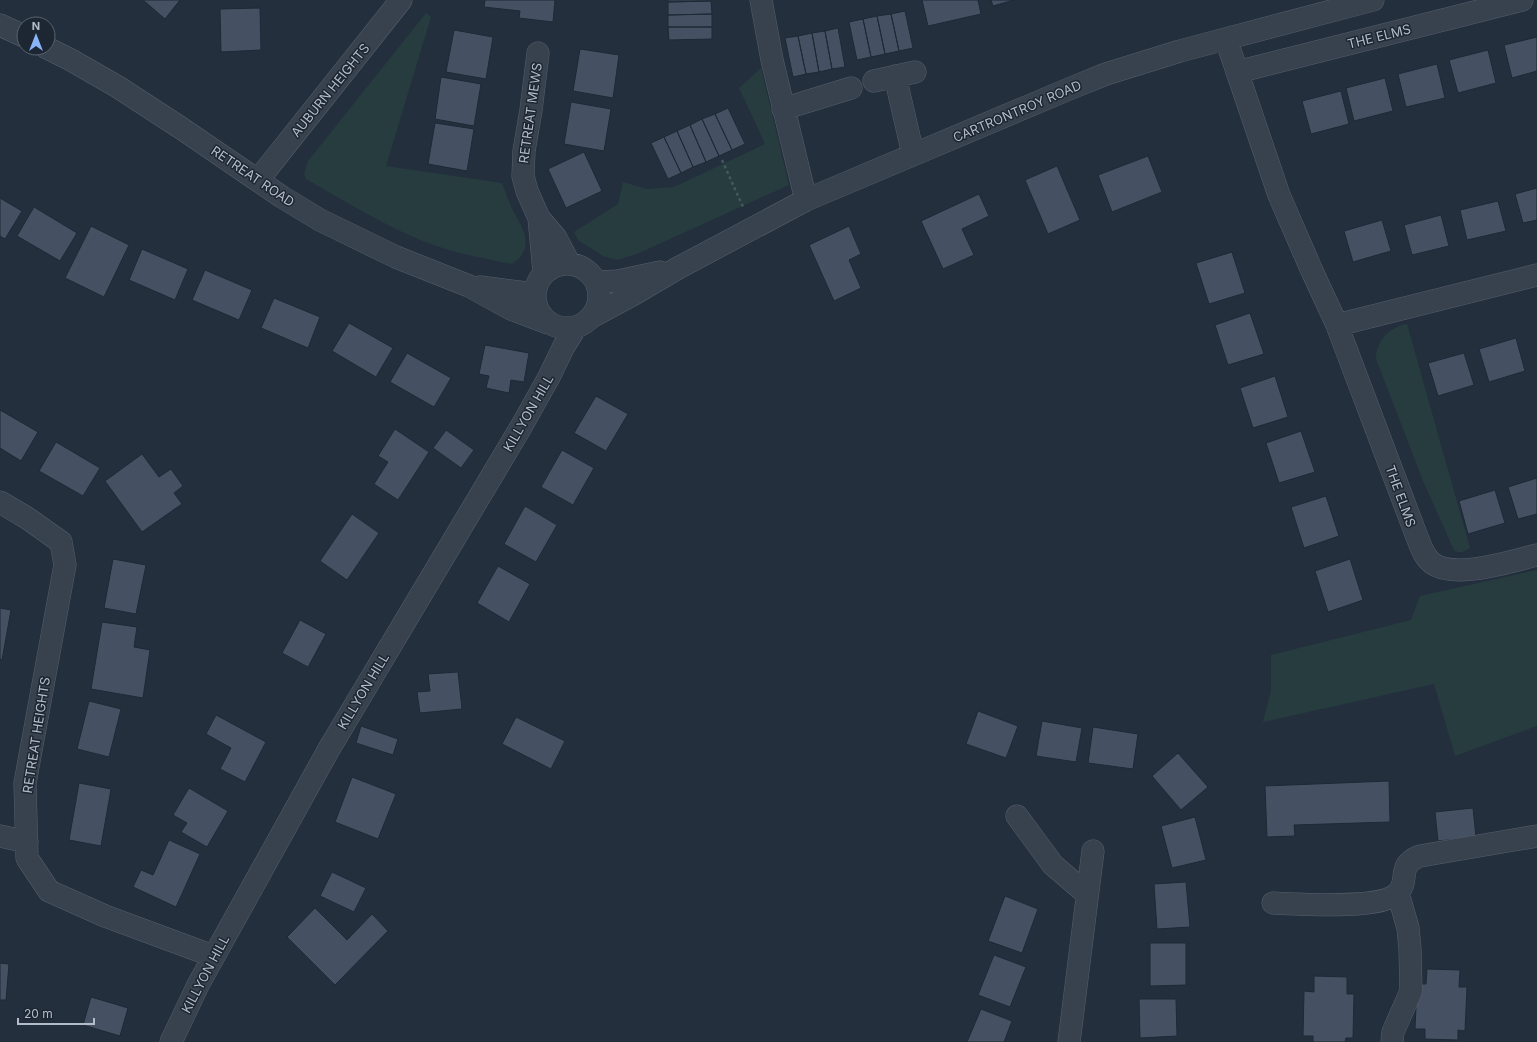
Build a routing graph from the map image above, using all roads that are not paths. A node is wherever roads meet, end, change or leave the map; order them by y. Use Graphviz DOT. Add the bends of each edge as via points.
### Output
graph roads {
  1 [pos="401,0"];
  2 [pos="761,0"];
  3 [pos="1374,0"];
  4 [pos="1522,0"];
  5 [pos="0,25"];
  6 [pos="16,32"];
  7 [pos="1226,39"];
  8 [pos="56,52"];
  9 [pos="538,53"];
  10 [pos="1237,72"];
  11 [pos="895,76"];
  12 [pos="851,88"];
  13 [pos="784,109"];
  14 [pos="913,154"];
  15 [pos="258,180"];
  16 [pos="806,200"];
  17 [pos="539,218"];
  18 [pos="569,263"];
  19 [pos="678,268"];
  20 [pos="544,272"];
  21 [pos="1537,275"];
  22 [pos="596,282"];
  23 [pos="469,286"];
  24 [pos="535,294"];
  25 [pos="1337,325"];
  26 [pos="568,328"];
  27 [pos="0,502"];
  28 [pos="1537,555"];
  29 [pos="1017,816"];
  30 [pos="0,836"];
  31 [pos="1537,836"];
  32 [pos="27,842"];
  33 [pos="1093,851"];
  34 [pos="1398,893"];
  35 [pos="1087,894"];
  36 [pos="1273,903"];
  37 [pos="213,956"];
  38 [pos="171,1042"];
  39 [pos="1069,1042"];
  40 [pos="1392,1042"];
  1 -- 15 [label="street, AUBURN HEIGHTS"];
  2 -- 13 [label="street"];
  3 -- 7 [label="street, CARTRONTROY ROAD"];
  4 -- 10 [label="street, THE ELMS"];
  5 -- 6 [label="street"];
  7 -- 10 [label="street, THE ELMS"];
  7 -- 14 [label="street, CARTRONTROY ROAD" via="1106,74"];
  8 -- 15 [label="street, RETREAT ROAD" via="118,87"];
  9 -- 17 [label="street, RETREAT MEWS" via="522,166 527,191"];
  10 -- 25 [label="street, THE ELMS" via="1279,195"];
  11 -- 14 [label="street"];
  12 -- 13 [label="street"];
  13 -- 16 [label="street"];
  14 -- 16 [label="street, CARTRONTROY ROAD"];
  15 -- 23 [label="street, RETREAT ROAD" via="320,220 396,257"];
  16 -- 19 [label="street, CARTRONTROY ROAD"];
  17 -- 18 [label="street, RETREAT MEWS" via="556,238"];
  17 -- 20 [label="street, RETREAT MEWS"];
  18 -- 20 [label="street" via="562,263"];
  18 -- 22 [label="street" via="584,268 593,275"];
  19 -- 22 [label="street, CARTRONTROY ROAD" via="618,281"];
  19 -- 26 [label="street, CARTRONTROY ROAD"];
  20 -- 24 [label="street" via="538,280"];
  21 -- 25 [label="street"];
  22 -- 26 [label="street" via="600,297 598,307"];
  23 -- 24 [label="street, RETREAT ROAD"];
  23 -- 26 [label="street, RETREAT ROAD" via="511,309"];
  24 -- 26 [label="street" via="541,316"];
  25 -- 28 [label="street, THE ELMS" via="1417,537 1429,560 1441,568 1468,570"];
  26 -- 37 [label="street, KILLYON HILL" via="549,377 521,427 329,749"];
  27 -- 32 [label="street, RETREAT HEIGHTS" via="61,542 66,565 25,783"];
  29 -- 35 [label="street" via="1054,865"];
  30 -- 32 [label="street"];
  31 -- 34 [label="street" via="1412,859 1407,864"];
  32 -- 37 [label="street, RETREAT HEIGHTS" via="27,858 49,890 105,916"];
  33 -- 35 [label="street"];
  34 -- 36 [label="street" via="1386,900 1373,903"];
  34 -- 40 [label="street" via="1408,928 1411,991 1393,1032"];
  35 -- 39 [label="street"];
  37 -- 38 [label="street, KILLYON HILL"];
}
